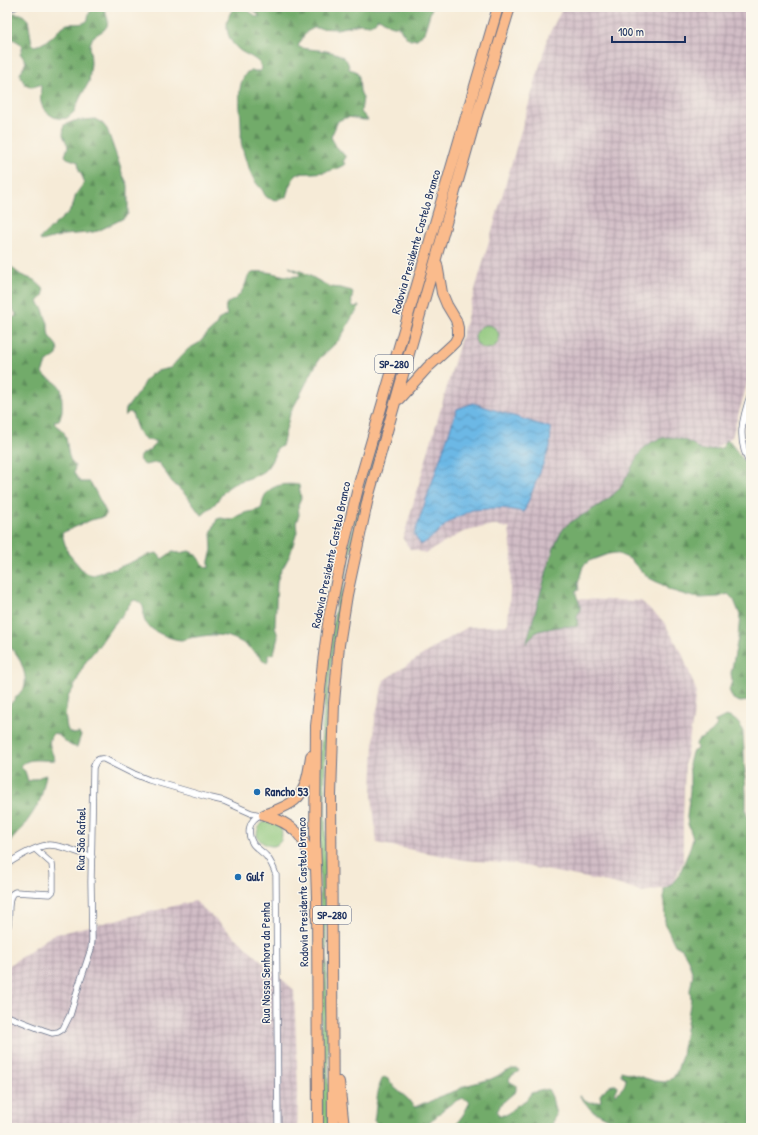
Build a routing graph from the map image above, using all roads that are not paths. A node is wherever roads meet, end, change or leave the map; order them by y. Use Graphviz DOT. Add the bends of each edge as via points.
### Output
graph roads {
  1 [pos="15,7"];
  2 [pos="498,7"];
  3 [pos="510,7"];
  4 [pos="7,8"];
  5 [pos="436,260"];
  6 [pos="751,393"];
  7 [pos="396,402"];
  8 [pos="751,466"];
  9 [pos="316,726"];
  10 [pos="262,815"];
  11 [pos="35,849"];
  12 [pos="92,857"];
  13 [pos="7,864"];
  14 [pos="316,897"];
  15 [pos="7,930"];
  16 [pos="7,1016"];
  17 [pos="333,1024"];
  18 [pos="278,1128"];
  19 [pos="318,1128"];
  20 [pos="333,1128"];
  21 [pos="344,1128"];
  1 -- 4 [label="street"];
  2 -- 9 [label="highway, Rodovia Presidente Castelo Branco / SP-280" via="359,484 329,618"];
  3 -- 5 [label="highway, Rodovia Presidente Castelo Branco / SP-280"];
  5 -- 7 [label="highway, Rodovia Presidente Castelo Branco / SP-280"];
  5 -- 7 [label="highway" via="442,293 456,320 458,336"];
  6 -- 8 [label="street" via="742,424 741,441"];
  7 -- 17 [label="highway, Rodovia Presidente Castelo Branco / SP-280" via="368,498 347,595 338,659 331,795"];
  9 -- 10 [label="highway" via="307,778 300,794 289,804"];
  9 -- 14 [label="highway, Rodovia Presidente Castelo Branco / SP-280"];
  10 -- 12 [label="street, Rua São Rafael" via="224,801 149,780 100,758 94,763 93,768"];
  10 -- 14 [label="highway" via="288,824 301,836 310,855"];
  10 -- 18 [label="street, Rua Nossa Senhora da Penha" via="252,821 250,838 267,856 276,875"];
  11 -- 12 [label="street" via="53,845"];
  11 -- 13 [label="street"];
  11 -- 15 [label="street" via="52,864 53,891 50,894 12,894"];
  12 -- 16 [label="street, Rua São Rafael" via="91,949 66,1023 60,1031 52,1033"];
  14 -- 19 [label="highway, Rodovia Presidente Castelo Branco / SP-280"];
  17 -- 20 [label="highway, Rodovia Presidente Castelo Branco / SP-280"];
  17 -- 21 [label="highway"];
}
